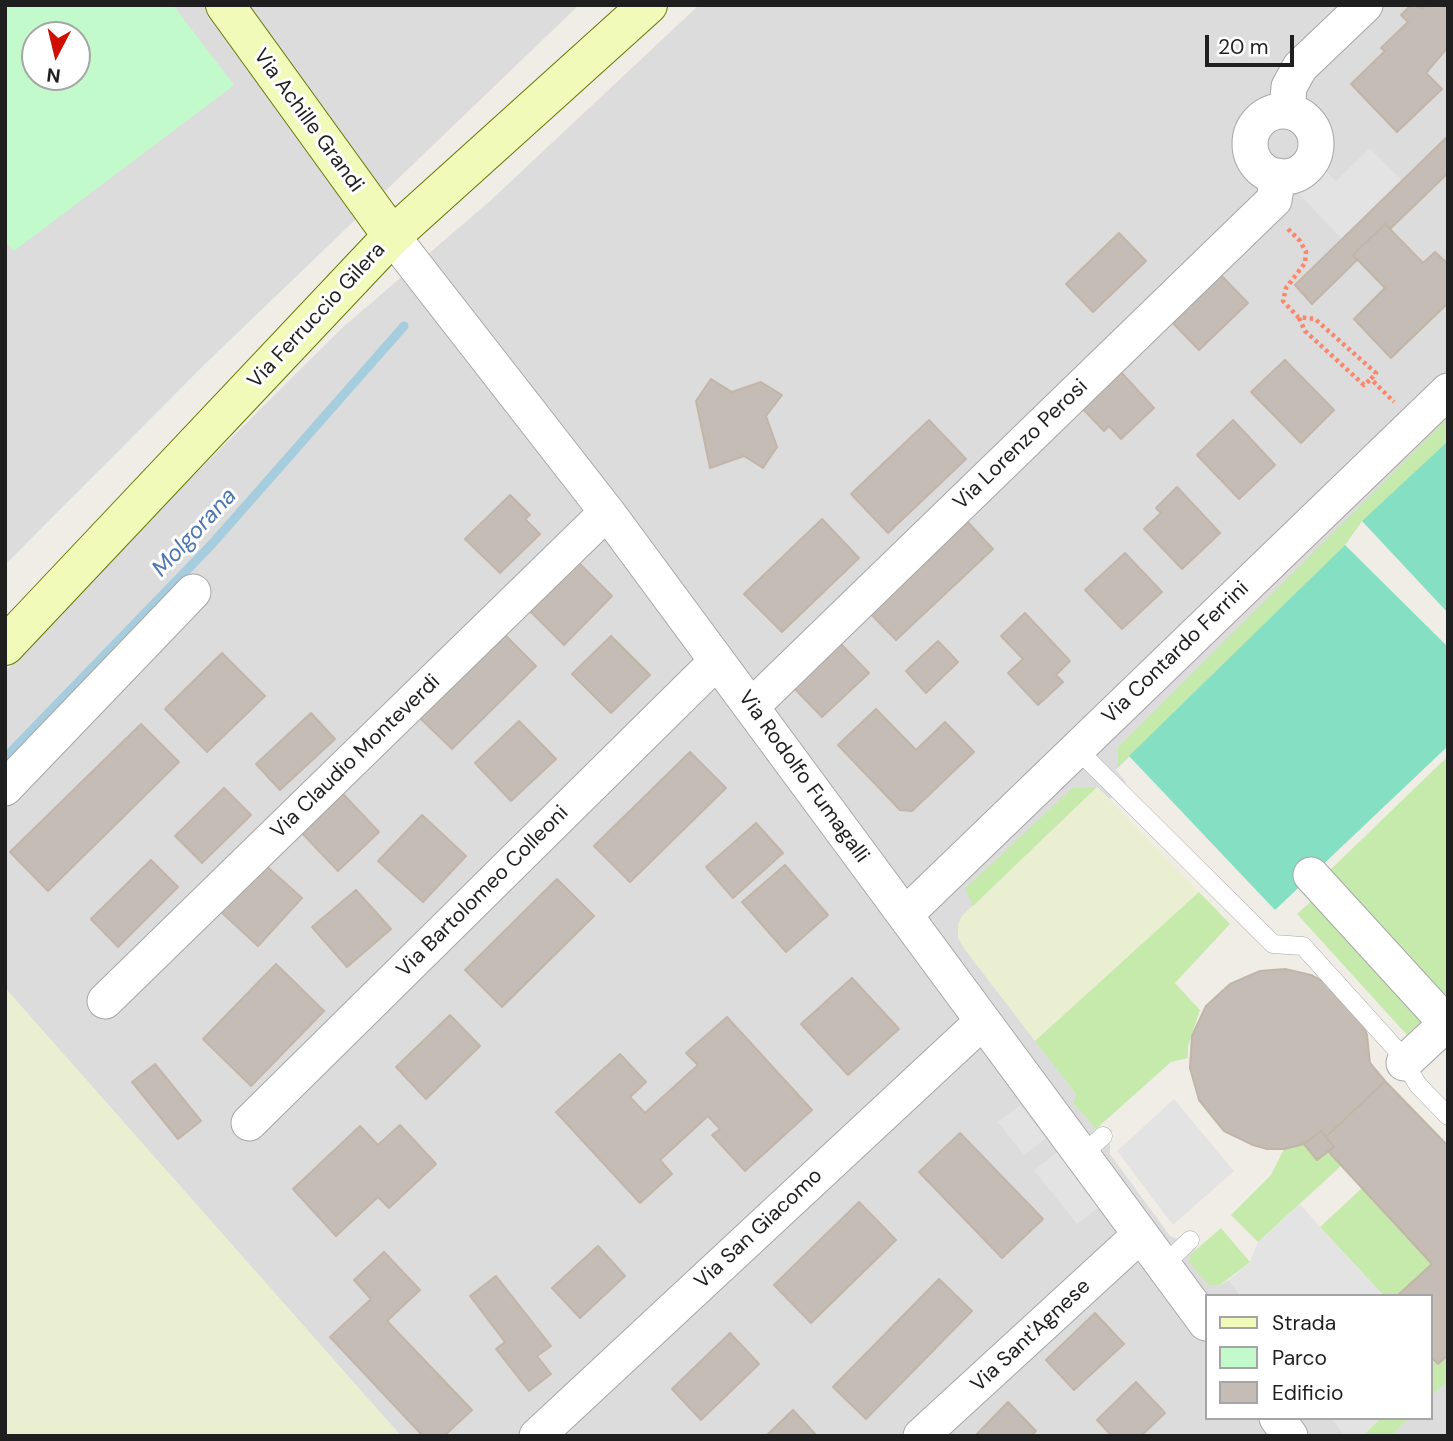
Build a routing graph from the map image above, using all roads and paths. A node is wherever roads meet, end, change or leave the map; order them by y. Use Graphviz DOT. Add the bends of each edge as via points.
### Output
graph roads {
  1 [pos="225,5"];
  2 [pos="648,5"];
  3 [pos="1365,5"];
  4 [pos="1287,110"];
  5 [pos="1319,164"];
  6 [pos="1290,178"];
  7 [pos="1285,227"];
  8 [pos="392,236"];
  9 [pos="1298,317"];
  10 [pos="1371,379"];
  11 [pos="1448,391"];
  12 [pos="1415,422"];
  13 [pos="607,512"];
  14 [pos="193,592"];
  15 [pos="5,646"];
  16 [pos="717,661"];
  17 [pos="751,707"];
  18 [pos="1077,749"];
  19 [pos="5,788"];
  20 [pos="1311,875"];
  21 [pos="905,915"];
  22 [pos="105,1001"];
  23 [pos="982,1022"];
  24 [pos="1447,1023"];
  25 [pos="1404,1062"];
  26 [pos="1448,1116"];
  27 [pos="249,1123"];
  28 [pos="1140,1235"];
  29 [pos="1190,1240"];
  30 [pos="1164,1265"];
  31 [pos="1204,1320"];
  32 [pos="1278,1420"];
  33 [pos="537,1436"];
  34 [pos="921,1436"];
  35 [pos="1290,1436"];
  1 -- 8 [label="main road, Via Achille Grandi"];
  2 -- 8 [label="main road, Via Ferruccio Gilera"];
  3 -- 4 [label="street" via="1300,67 1289,87"];
  4 -- 6 [label="street" via="1312,126 1316,148 1306,169"];
  4 -- 6 [label="street" via="1264,116 1250,139 1262,170"];
  5 -- 6 [label="path"];
  6 -- 17 [label="street, Via Lorenzo Perosi" via="1274,200"];
  7 -- 9 [label="path" via="1306,252 1305,263 1286,288 1283,301"];
  8 -- 13 [label="street, Via Rodolfo Fumagalli"];
  8 -- 15 [label="main road, Via Ferruccio Gilera"];
  9 -- 10 [label="path" via="1305,331 1364,385"];
  9 -- 10 [label="path" via="1315,318 1376,373"];
  10 -- 12 [label="path"];
  11 -- 12 [label="street, Via Contardo Ferrini"];
  12 -- 18 [label="street, Via Contardo Ferrini"];
  13 -- 16 [label="street, Via Rodolfo Fumagalli"];
  13 -- 22 [label="street, Via Claudio Monteverdi"];
  14 -- 19 [label="street"];
  16 -- 17 [label="street, Via Rodolfo Fumagalli"];
  16 -- 27 [label="street, Via Bartolomeo Colleoni"];
  17 -- 21 [label="street, Via Rodolfo Fumagalli"];
  18 -- 21 [label="street, Via Contardo Ferrini"];
  18 -- 25 [label="lane" via="1273,944 1303,946"];
  20 -- 24 [label="street"];
  21 -- 23 [label="street, Via Rodolfo Fumagalli"];
  23 -- 28 [label="street, Via Rodolfo Fumagalli" via="1092,1146"];
  23 -- 33 [label="street, Via San Giacomo"];
  24 -- 25 [label="street"];
  25 -- 26 [label="lane" via="1418,1086"];
  28 -- 30 [label="street, Via Rodolfo Fumagalli"];
  28 -- 34 [label="street, Via Sant'Agnese"];
  29 -- 30 [label="lane"];
  30 -- 31 [label="street, Via Rodolfo Fumagalli"];
  32 -- 35 [label="street"];
}
